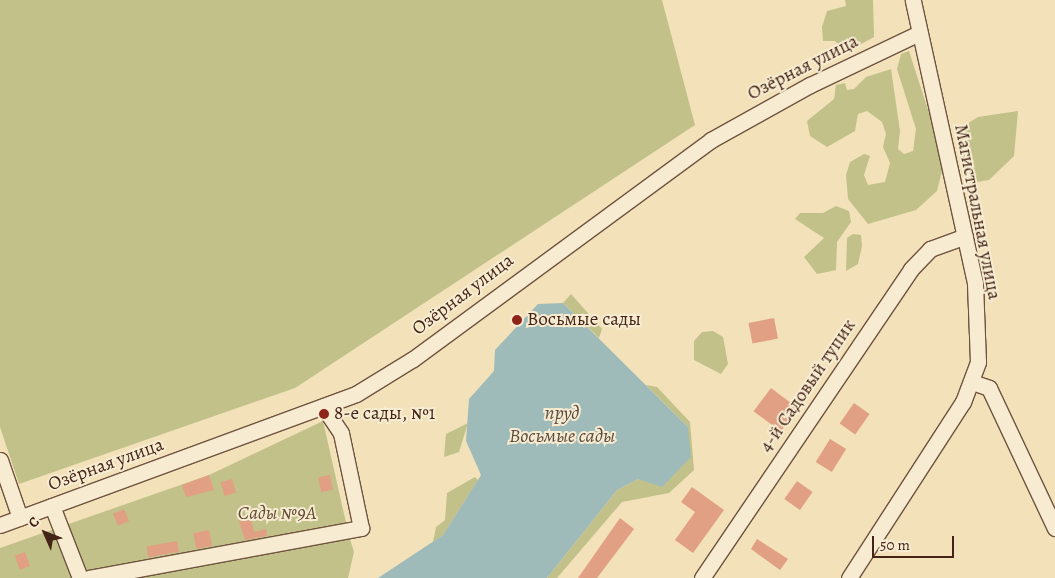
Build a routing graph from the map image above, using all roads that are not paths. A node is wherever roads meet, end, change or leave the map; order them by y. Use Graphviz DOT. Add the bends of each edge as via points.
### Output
graph roads {
  1 [pos="912,0"];
  2 [pos="919,32"];
  3 [pos="965,236"];
  4 [pos="972,382"];
  5 [pos="323,406"];
  6 [pos="0,460"];
  7 [pos="52,506"];
  8 [pos="20,518"];
  9 [pos="0,525"];
  10 [pos="1055,528"];
  11 [pos="80,578"];
  12 [pos="89,578"];
  13 [pos="702,578"];
  14 [pos="849,578"];
  1 -- 2 [label="street, Магистральная улица"];
  2 -- 3 [label="street, Магистральная улица"];
  2 -- 5 [label="street, Озёрная улица" via="810,85 711,140 413,359 356,394"];
  3 -- 4 [label="street, Магистральная улица" via="978,329"];
  3 -- 13 [label="street, 4-й Садовый тупик" via="930,249 911,269"];
  4 -- 10 [label="street" via="989,388"];
  4 -- 14 [label="street, Магистральная улица" via="943,436"];
  5 -- 7 [label="street, Озёрная улица"];
  5 -- 12 [label="street" via="341,433 361,528"];
  6 -- 8 [label="street"];
  7 -- 8 [label="street, Озёрная улица"];
  7 -- 11 [label="street"];
  8 -- 9 [label="street, Озёрная улица"];
}
